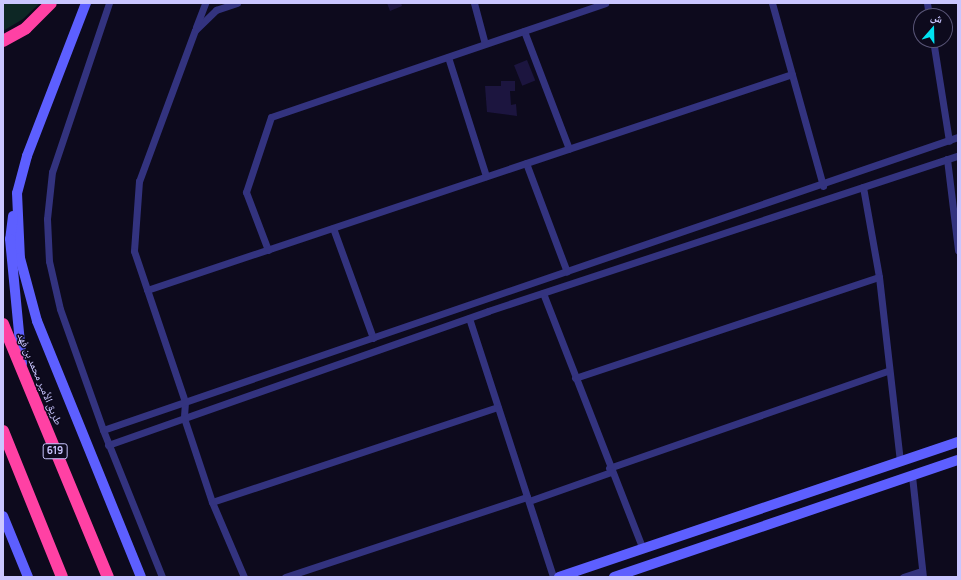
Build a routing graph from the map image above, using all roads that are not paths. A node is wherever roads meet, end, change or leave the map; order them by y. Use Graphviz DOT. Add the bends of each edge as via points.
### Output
graph roads {
  1 [pos="51,3"];
  2 [pos="86,3"];
  3 [pos="109,3"];
  4 [pos="205,3"];
  5 [pos="238,3"];
  6 [pos="474,3"];
  7 [pos="605,3"];
  8 [pos="772,3"];
  9 [pos="195,30"];
  10 [pos="524,31"];
  11 [pos="3,41"];
  12 [pos="485,44"];
  13 [pos="934,48"];
  14 [pos="448,57"];
  15 [pos="792,74"];
  16 [pos="958,137"];
  17 [pos="949,140"];
  18 [pos="569,149"];
  19 [pos="958,156"];
  20 [pos="947,159"];
  21 [pos="526,163"];
  22 [pos="486,176"];
  23 [pos="823,186"];
  24 [pos="863,187"];
  25 [pos="17,193"];
  26 [pos="958,220"];
  27 [pos="333,228"];
  28 [pos="957,241"];
  29 [pos="268,250"];
  30 [pos="958,250"];
  31 [pos="568,272"];
  32 [pos="879,277"];
  33 [pos="147,290"];
  34 [pos="543,293"];
  35 [pos="469,318"];
  36 [pos="3,324"];
  37 [pos="373,338"];
  38 [pos="887,371"];
  39 [pos="24,374"];
  40 [pos="575,378"];
  41 [pos="185,402"];
  42 [pos="498,407"];
  43 [pos="184,418"];
  44 [pos="102,430"];
  45 [pos="3,431"];
  46 [pos="3,436"];
  47 [pos="958,442"];
  48 [pos="108,445"];
  49 [pos="11,451"];
  50 [pos="958,460"];
  51 [pos="900,461"];
  52 [pos="610,470"];
  53 [pos="912,476"];
  54 [pos="528,499"];
  55 [pos="212,502"];
  56 [pos="3,516"];
  57 [pos="642,547"];
  58 [pos="633,574"];
  59 [pos="923,574"];
  60 [pos="28,577"];
  61 [pos="62,577"];
  62 [pos="108,577"];
  63 [pos="141,577"];
  64 [pos="162,577"];
  65 [pos="244,577"];
  66 [pos="285,577"];
  67 [pos="553,577"];
  68 [pos="559,577"];
  69 [pos="614,577"];
  70 [pos="903,577"];
  1 -- 11 [label="highway" via="26,28"];
  2 -- 25 [label="main road" via="27,156"];
  3 -- 44 [label="street" via="52,172 47,219 49,261 60,309"];
  4 -- 9 [label="street"];
  5 -- 9 [label="street" via="216,10"];
  6 -- 12 [label="street"];
  7 -- 10 [label="street"];
  8 -- 15 [label="street"];
  9 -- 33 [label="street" via="139,181 134,251"];
  10 -- 12 [label="street"];
  10 -- 18 [label="street"];
  12 -- 14 [label="street"];
  13 -- 17 [label="street"];
  14 -- 22 [label="street"];
  14 -- 29 [label="street" via="271,117 246,192"];
  15 -- 18 [label="street"];
  15 -- 23 [label="street"];
  16 -- 17 [label="street"];
  17 -- 23 [label="street"];
  18 -- 21 [label="street"];
  19 -- 20 [label="street"];
  20 -- 24 [label="street"];
  20 -- 28 [label="street"];
  21 -- 22 [label="street"];
  21 -- 31 [label="street"];
  22 -- 27 [label="street"];
  23 -- 31 [label="street"];
  24 -- 32 [label="street"];
  24 -- 34 [label="street"];
  25 -- 39 [label="main road" via="10,239"];
  25 -- 63 [label="main road" via="20,258 37,321"];
  26 -- 28 [label="street"];
  27 -- 29 [label="street"];
  27 -- 37 [label="street"];
  28 -- 30 [label="street"];
  29 -- 33 [label="street"];
  31 -- 37 [label="street"];
  32 -- 38 [label="street"];
  32 -- 40 [label="street"];
  33 -- 41 [label="street"];
  34 -- 35 [label="street"];
  34 -- 40 [label="street"];
  35 -- 42 [label="street"];
  35 -- 43 [label="street"];
  36 -- 39 [label="highway, طريق الأمير محمد بن فهد / 619"];
  37 -- 41 [label="street"];
  38 -- 51 [label="street"];
  38 -- 52 [label="street"];
  39 -- 62 [label="highway, طريق الأمير محمد بن فهد / 619"];
  40 -- 52 [label="street"];
  41 -- 43 [label="street"];
  41 -- 44 [label="street"];
  42 -- 54 [label="street"];
  42 -- 55 [label="street"];
  43 -- 48 [label="street"];
  43 -- 55 [label="street"];
  44 -- 48 [label="street"];
  45 -- 49 [label="highway"];
  46 -- 49 [label="main road"];
  47 -- 51 [label="main road"];
  48 -- 64 [label="street"];
  49 -- 61 [label="highway"];
  50 -- 53 [label="main road"];
  51 -- 57 [label="main road"];
  52 -- 54 [label="street"];
  52 -- 57 [label="street"];
  53 -- 58 [label="main road"];
  53 -- 59 [label="street"];
  54 -- 66 [label="street"];
  54 -- 67 [label="street"];
  55 -- 65 [label="street"];
  56 -- 60 [label="main road"];
  57 -- 68 [label="main road"];
  58 -- 69 [label="main road"];
  59 -- 70 [label="street"];
}
